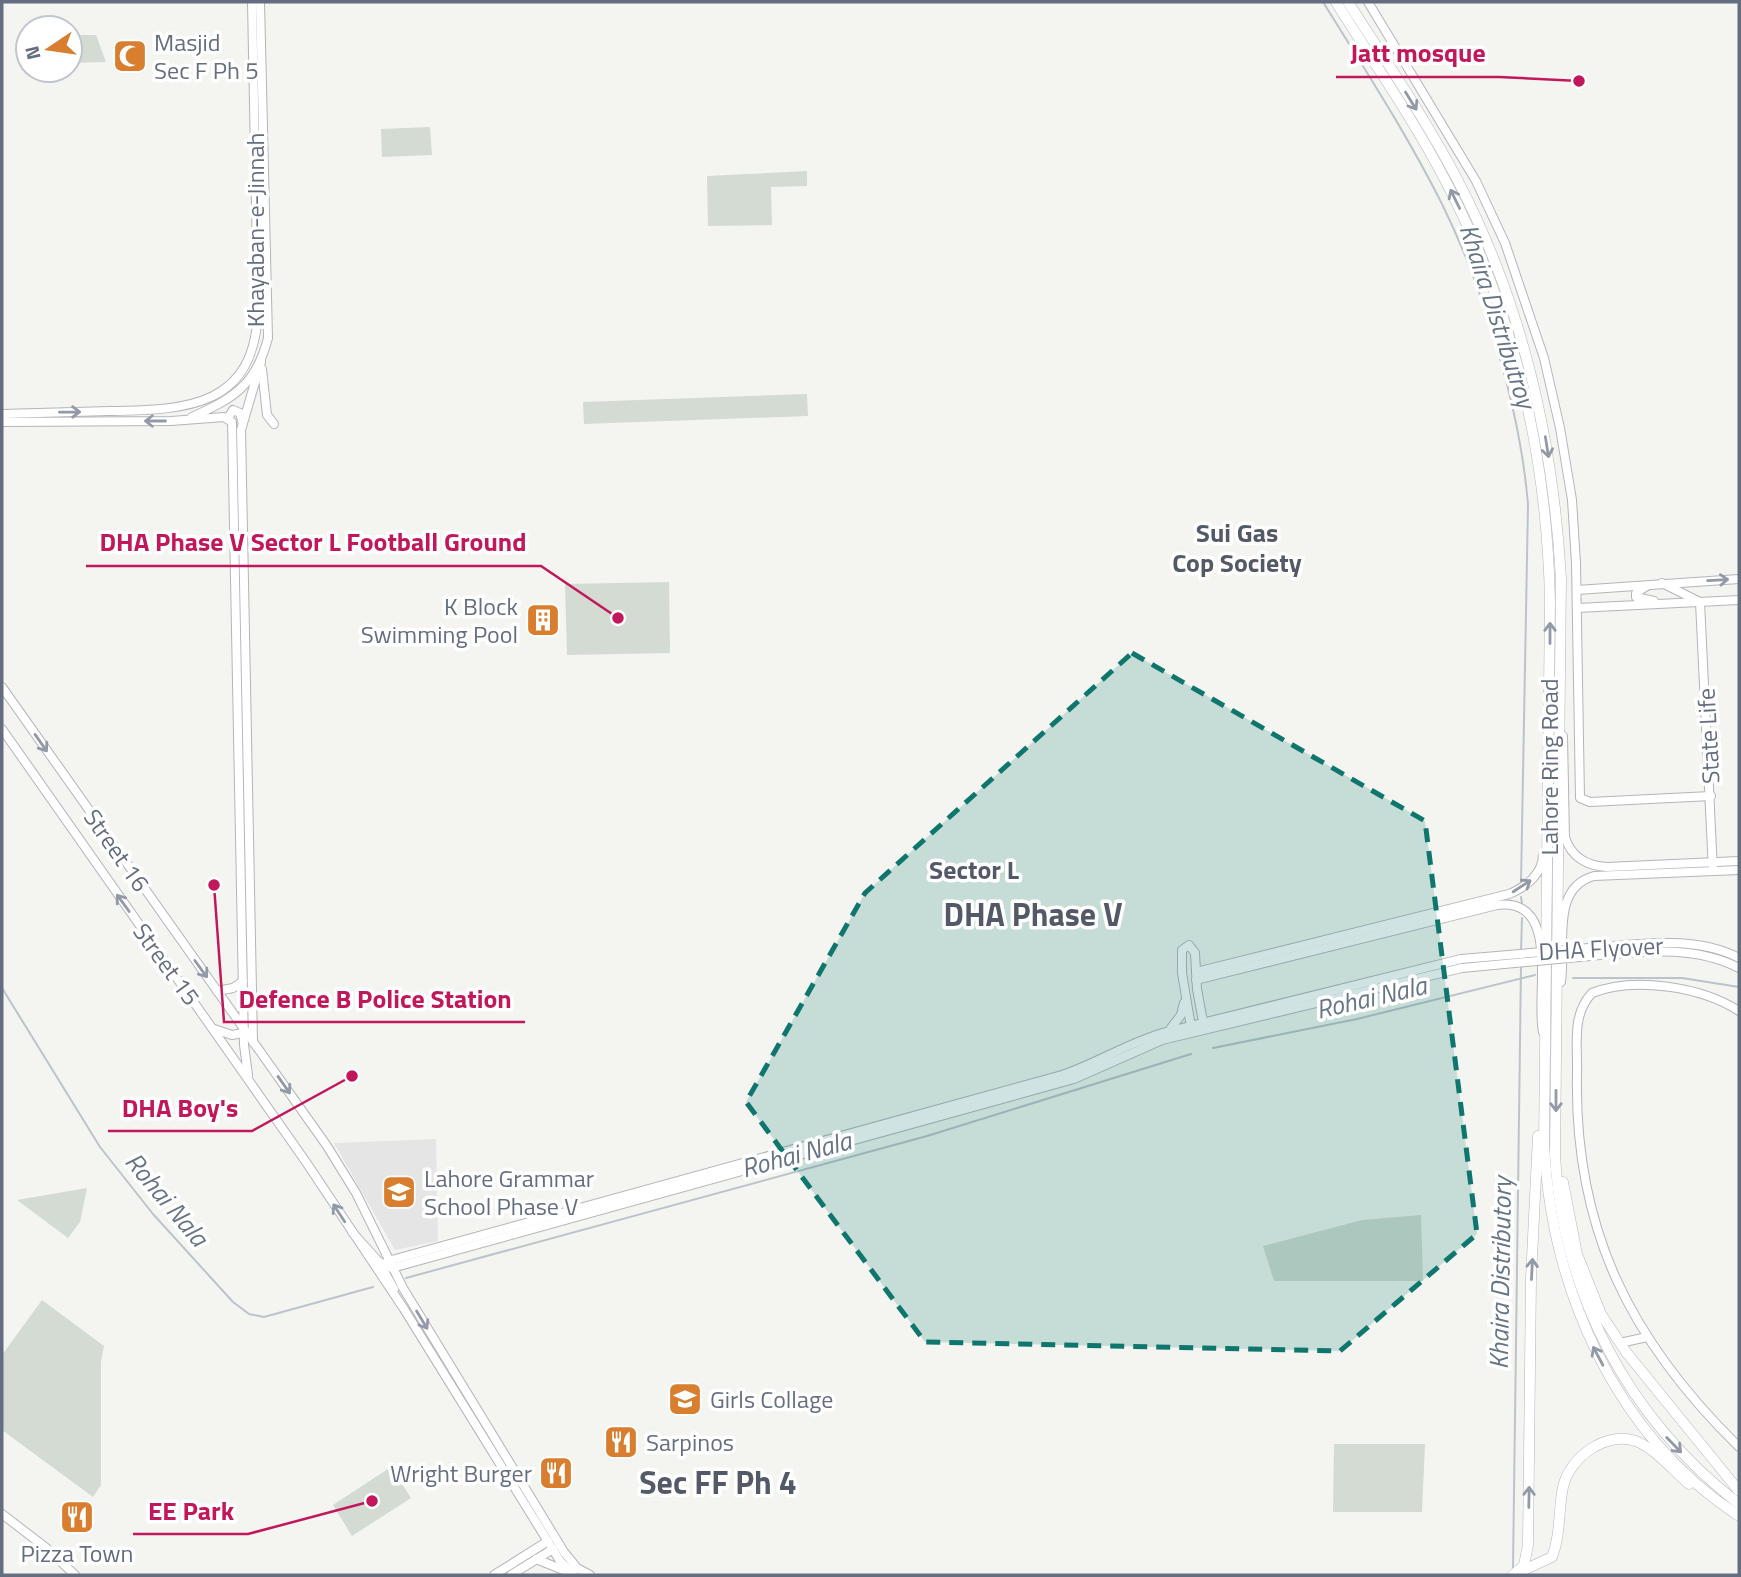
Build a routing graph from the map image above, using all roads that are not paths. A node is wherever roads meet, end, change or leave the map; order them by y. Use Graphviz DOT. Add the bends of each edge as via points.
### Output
graph roads {
  1 [pos="252,2"];
  2 [pos="260,2"];
  3 [pos="1336,2"];
  4 [pos="1348,2"];
  5 [pos="1368,2"];
  6 [pos="261,362"];
  7 [pos="2,414"];
  8 [pos="226,418"];
  9 [pos="188,419"];
  10 [pos="242,421"];
  11 [pos="2,422"];
  12 [pos="274,424"];
  13 [pos="1739,579"];
  14 [pos="1661,583"];
  15 [pos="1650,584"];
  16 [pos="1577,590"];
  17 [pos="1739,600"];
  18 [pos="1700,602"];
  19 [pos="1671,604"];
  20 [pos="1577,608"];
  21 [pos="2,687"];
  22 [pos="1560,712"];
  23 [pos="2,729"];
  24 [pos="1549,750"];
  25 [pos="1711,796"];
  26 [pos="1543,860"];
  27 [pos="1739,861"];
  28 [pos="1713,867"];
  29 [pos="1739,870"];
  30 [pos="1547,888"];
  31 [pos="1589,952"];
  32 [pos="1739,958"];
  33 [pos="1739,968"];
  34 [pos="1196,976"];
  35 [pos="243,981"];
  36 [pos="217,991"];
  37 [pos="1185,995"];
  38 [pos="1557,1004"];
  39 [pos="1739,1011"];
  40 [pos="1204,1026"];
  41 [pos="214,1029"];
  42 [pos="1191,1029"];
  43 [pos="1166,1032"];
  44 [pos="248,1035"];
  45 [pos="1545,1045"];
  46 [pos="249,1077"];
  47 [pos="1555,1155"];
  48 [pos="385,1266"];
  49 [pos="1647,1337"];
  50 [pos="1620,1343"];
  51 [pos="1739,1447"];
  52 [pos="1739,1491"];
  53 [pos="1739,1504"];
  54 [pos="2,1514"];
  55 [pos="1739,1518"];
  56 [pos="1528,1535"];
  57 [pos="550,1545"];
  58 [pos="536,1559"];
  59 [pos="1546,1561"];
  60 [pos="1524,1569"];
  61 [pos="571,1574"];
  62 [pos="75,1575"];
  63 [pos="494,1575"];
  64 [pos="511,1575"];
  65 [pos="590,1575"];
  66 [pos="1512,1575"];
  7 -- 1 [label="main road, Khayaban-e-Jinnah, one-way" via="185,407 218,396 244,368 258,318"];
  2 -- 6 [label="main road, Khayaban-e-Jinnah" via="268,338"];
  24 -- 3 [label="highway, Lahore Ring Road, one-way" via="1546,515 1523,385 1494,289 1449,188"];
  4 -- 22 [label="highway, Lahore Ring Road, one-way" via="1457,180 1495,262 1525,351 1545,436 1557,520"];
  5 -- 16 [label="main road" via="1464,158 1524,295 1560,428 1572,500"];
  6 -- 9 [label="main road, Khayaban-e-Jinnah" via="231,397"];
  6 -- 10 [label="main road"];
  6 -- 12 [label="main road" via="267,415"];
  8 -- 9 [label="main road, Khayaban-e-Jinnah"];
  8 -- 10 [label="main road, Khayaban-e-Jinnah" via="233,410 240,413"];
  8 -- 35 [label="main road" via="233,428"];
  9 -- 11 [label="main road, Khayaban-e-Jinnah, one-way"];
  10 -- 44 [label="main road"];
  14 -- 13 [label="main road, one-way"];
  14 -- 15 [label="main road"];
  14 -- 18 [label="main road"];
  15 -- 16 [label="main road"];
  15 -- 19 [label="main road" via="1636,597"];
  16 -- 20 [label="main road"];
  17 -- 18 [label="main road"];
  18 -- 19 [label="main road"];
  18 -- 25 [label="main road, State Life"];
  19 -- 20 [label="main road"];
  20 -- 25 [label="main road" via="1580,798 1590,802"];
  21 -- 36 [label="main road, Street 16, one-way"];
  22 -- 28 [label="main road" via="1565,749 1565,837 1576,856 1607,867"];
  22 -- 38 [label="highway, Lahore Ring Road"];
  41 -- 23 [label="main road, Street 15, one-way"];
  24 -- 26 [label="main road"];
  24 -- 30 [label="highway, Lahore Ring Road"];
  25 -- 28 [label="main road, State Life"];
  26 -- 30 [label="main road"];
  34 -- 26 [label="main road, one-way" via="1503,896 1526,885"];
  27 -- 28 [label="main road"];
  28 -- 29 [label="main road"];
  28 -- 38 [label="main road" via="1594,876 1578,884 1565,901"];
  30 -- 45 [label="highway, Lahore Ring Road"];
  31 -- 32 [label="main road, DHA Flyover" via="1674,943"];
  31 -- 33 [label="main road, DHA Flyover" via="1700,954"];
  31 -- 40 [label="main road, DHA Flyover, bridge" via="1462,964"];
  34 -- 37 [label="main road" via="1195,953 1189,946 1181,952"];
  34 -- 40 [label="main road"];
  34 -- 45 [label="main road" via="1509,905 1526,912 1539,929 1540,1021"];
  35 -- 36 [label="main road"];
  35 -- 44 [label="main road"];
  36 -- 44 [label="main road, Street 16"];
  37 -- 42 [label="main road"];
  37 -- 43 [label="main road" via="1181,1015"];
  38 -- 47 [label="highway, Lahore Ring Road, one-way"];
  39 -- 49 [label="main road" via="1697,992 1651,986 1599,990 1579,1012 1576,1111 1581,1169 1606,1256"];
  40 -- 42 [label="main road, DHA Flyover"];
  41 -- 44 [label="main road" via="227,1035"];
  41 -- 46 [label="main road, Street 15"];
  42 -- 43 [label="main road"];
  42 -- 48 [label="main road" via="1074,1079"];
  43 -- 48 [label="main road" via="1062,1075"];
  44 -- 46 [label="main road"];
  44 -- 48 [label="main road, Street 16, one-way" via="347,1178"];
  55 -- 45 [label="highway, Lahore Ring Road, one-way" via="1698,1484 1649,1432 1612,1381 1581,1322 1558,1251 1548,1196"];
  56 -- 45 [label="highway, one-way" via="1531,1278 1540,1067"];
  48 -- 46 [label="main road, Street 15, one-way" via="352,1232"];
  47 -- 50 [label="highway" via="1583,1276"];
  47 -- 53 [label="highway, Lahore Ring Road, one-way" via="1559,1205 1573,1264 1583,1299 1608,1352 1660,1429"];
  48 -- 57 [label="main road" via="399,1301"];
  48 -- 65 [label="main road, one-way" via="565,1552"];
  49 -- 50 [label="main road"];
  49 -- 51 [label="main road" via="1677,1381"];
  50 -- 52 [label="highway"];
  54 -- 62 [label="main road"];
  55 -- 59 [label="highway" via="1731,1519 1640,1443 1603,1443 1567,1472 1559,1536"];
  56 -- 59 [label="highway" via="1535,1553"];
  56 -- 60 [label="highway"];
  57 -- 58 [label="main road"];
  57 -- 61 [label="main road"];
  57 -- 63 [label="main road"];
  58 -- 61 [label="main road"];
  58 -- 64 [label="main road"];
  59 -- 60 [label="highway"];
  60 -- 66 [label="main road"];
}
